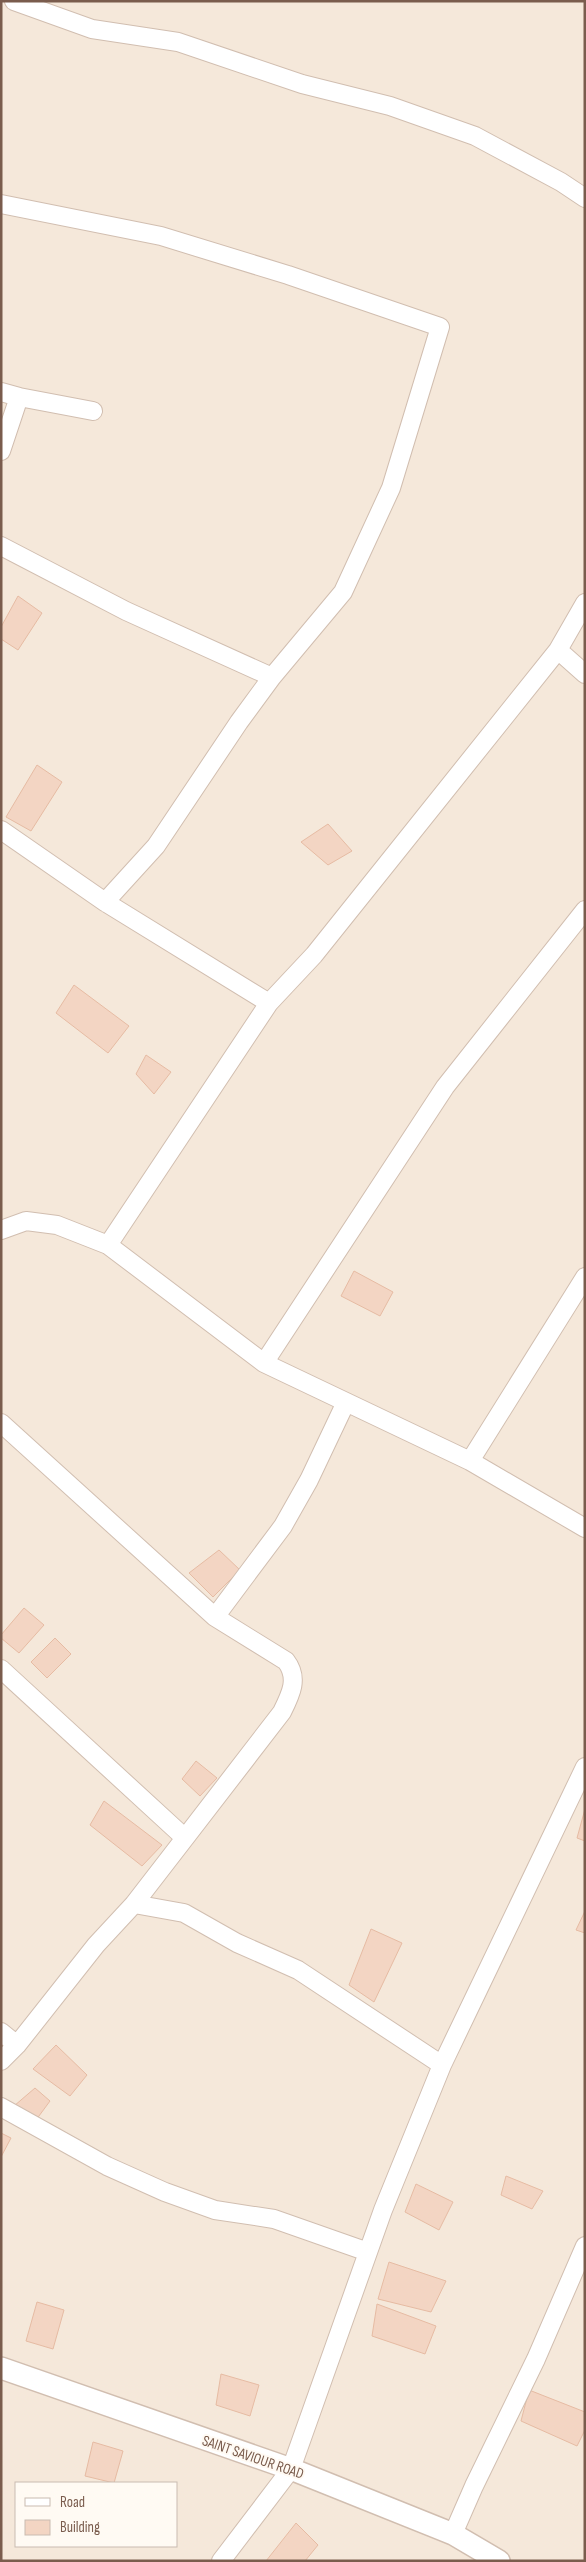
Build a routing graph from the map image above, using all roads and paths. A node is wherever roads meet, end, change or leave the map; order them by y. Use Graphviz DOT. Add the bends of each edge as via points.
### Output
graph roads {
  1 [pos="14,1"];
  2 [pos="585,198"];
  3 [pos="1,204"];
  4 [pos="1,392"];
  5 [pos="19,397"];
  6 [pos="93,411"];
  7 [pos="1,451"];
  8 [pos="1,546"];
  9 [pos="585,603"];
  10 [pos="558,650"];
  11 [pos="585,674"];
  12 [pos="272,677"];
  13 [pos="1,830"];
  14 [pos="106,902"];
  15 [pos="585,910"];
  16 [pos="269,1003"];
  17 [pos="1,1230"];
  18 [pos="108,1245"];
  19 [pos="585,1277"];
  20 [pos="264,1363"];
  21 [pos="346,1402"];
  22 [pos="1,1423"];
  23 [pos="470,1461"];
  24 [pos="585,1528"];
  25 [pos="215,1617"];
  26 [pos="2,1674"];
  27 [pos="585,1767"];
  28 [pos="185,1838"];
  29 [pos="134,1904"];
  30 [pos="1,2032"];
  31 [pos="17,2045"];
  32 [pos="1,2061"];
  33 [pos="442,2065"];
  34 [pos="1,2108"];
  35 [pos="585,2246"];
  36 [pos="368,2252"];
  37 [pos="1,2368"];
  38 [pos="291,2470"];
  39 [pos="454,2534"];
  40 [pos="220,2561"];
  41 [pos="499,2561"];
  1 -- 2 [label="street" via="92,28 178,42 302,84 390,106 475,136"];
  3 -- 12 [label="street" via="161,236 440,327 391,488 343,592"];
  4 -- 5 [label="street"];
  5 -- 6 [label="street"];
  5 -- 7 [label="street"];
  8 -- 12 [label="street" via="126,611"];
  9 -- 10 [label="street"];
  10 -- 11 [label="street"];
  10 -- 16 [label="street" via="314,955"];
  12 -- 14 [label="street" via="156,846"];
  13 -- 14 [label="street"];
  14 -- 16 [label="street"];
  15 -- 20 [label="street" via="445,1087"];
  16 -- 18 [label="street"];
  17 -- 18 [label="street" via="26,1221 57,1225"];
  18 -- 20 [label="street"];
  19 -- 23 [label="street"];
  20 -- 21 [label="street"];
  21 -- 23 [label="street"];
  21 -- 25 [label="street" via="283,1526"];
  22 -- 25 [label="street"];
  23 -- 24 [label="street"];
  25 -- 28 [label="street" via="286,1661 294,1678 292,1692 282,1712"];
  26 -- 28 [label="street"];
  27 -- 33 [label="street"];
  28 -- 29 [label="street"];
  29 -- 31 [label="street"];
  29 -- 33 [label="street" via="184,1913 237,1943 298,1970"];
  30 -- 31 [label="street"];
  31 -- 32 [label="street"];
  33 -- 36 [label="street"];
  34 -- 36 [label="street" via="107,2166 165,2192 215,2210 274,2219"];
  35 -- 39 [label="street"];
  36 -- 38 [label="street"];
  37 -- 38 [label="street, SAINT SAVIOUR ROAD"];
  38 -- 39 [label="street, SAINT SAVIOUR ROAD"];
  38 -- 40 [label="street"];
  39 -- 41 [label="street, SAINT SAVIOUR ROAD"];
}
